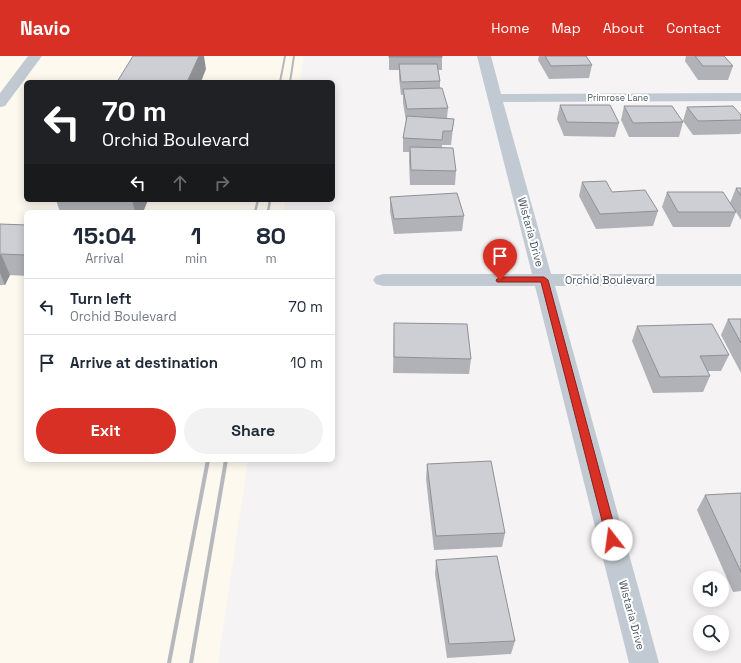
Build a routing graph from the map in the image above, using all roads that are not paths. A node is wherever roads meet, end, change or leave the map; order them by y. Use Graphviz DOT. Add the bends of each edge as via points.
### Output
graph roads {
  1 [pos="35,56"];
  2 [pos="484,56"];
  3 [pos="741,97"];
  4 [pos="495,98"];
  5 [pos="0,103"];
  6 [pos="383,280"];
  7 [pos="544,280"];
  8 [pos="741,280"];
  9 [pos="644,663"];
  1 -- 5 [label="street"];
  2 -- 4 [label="street, Wistaria Drive"];
  3 -- 4 [label="street, Primrose Lane"];
  4 -- 7 [label="street, Wistaria Drive"];
  6 -- 7 [label="street, Orchid Boulevard"];
  7 -- 8 [label="street, Orchid Boulevard"];
  7 -- 9 [label="street, Wistaria Drive"];
}
